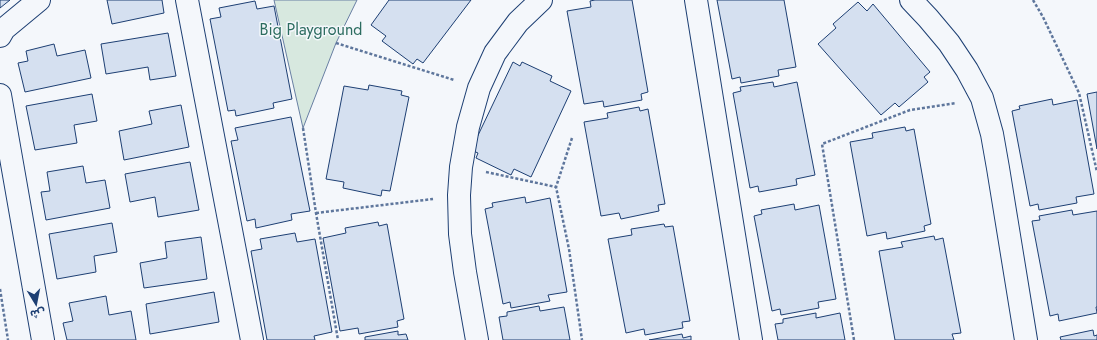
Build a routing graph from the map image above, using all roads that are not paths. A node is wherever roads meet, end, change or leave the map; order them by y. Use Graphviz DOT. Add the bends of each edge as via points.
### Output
graph roads {
  1 [pos="39,0"];
  2 [pos="187,0"];
  3 [pos="541,0"];
  4 [pos="696,0"];
  5 [pos="911,0"];
  6 [pos="0,36"];
  7 [pos="0,95"];
  8 [pos="43,340"];
  9 [pos="252,340"];
  10 [pos="477,340"];
  11 [pos="751,340"];
  12 [pos="1026,340"];
  1 -- 6 [label="street" via="4,29"];
  2 -- 9 [label="street"];
  3 -- 10 [label="street" via="518,22 495,53 479,88 468,127 461,167 460,234"];
  4 -- 11 [label="street"];
  5 -- 12 [label="street" via="949,43 982,98 992,134"];
  7 -- 8 [label="street"];
}
